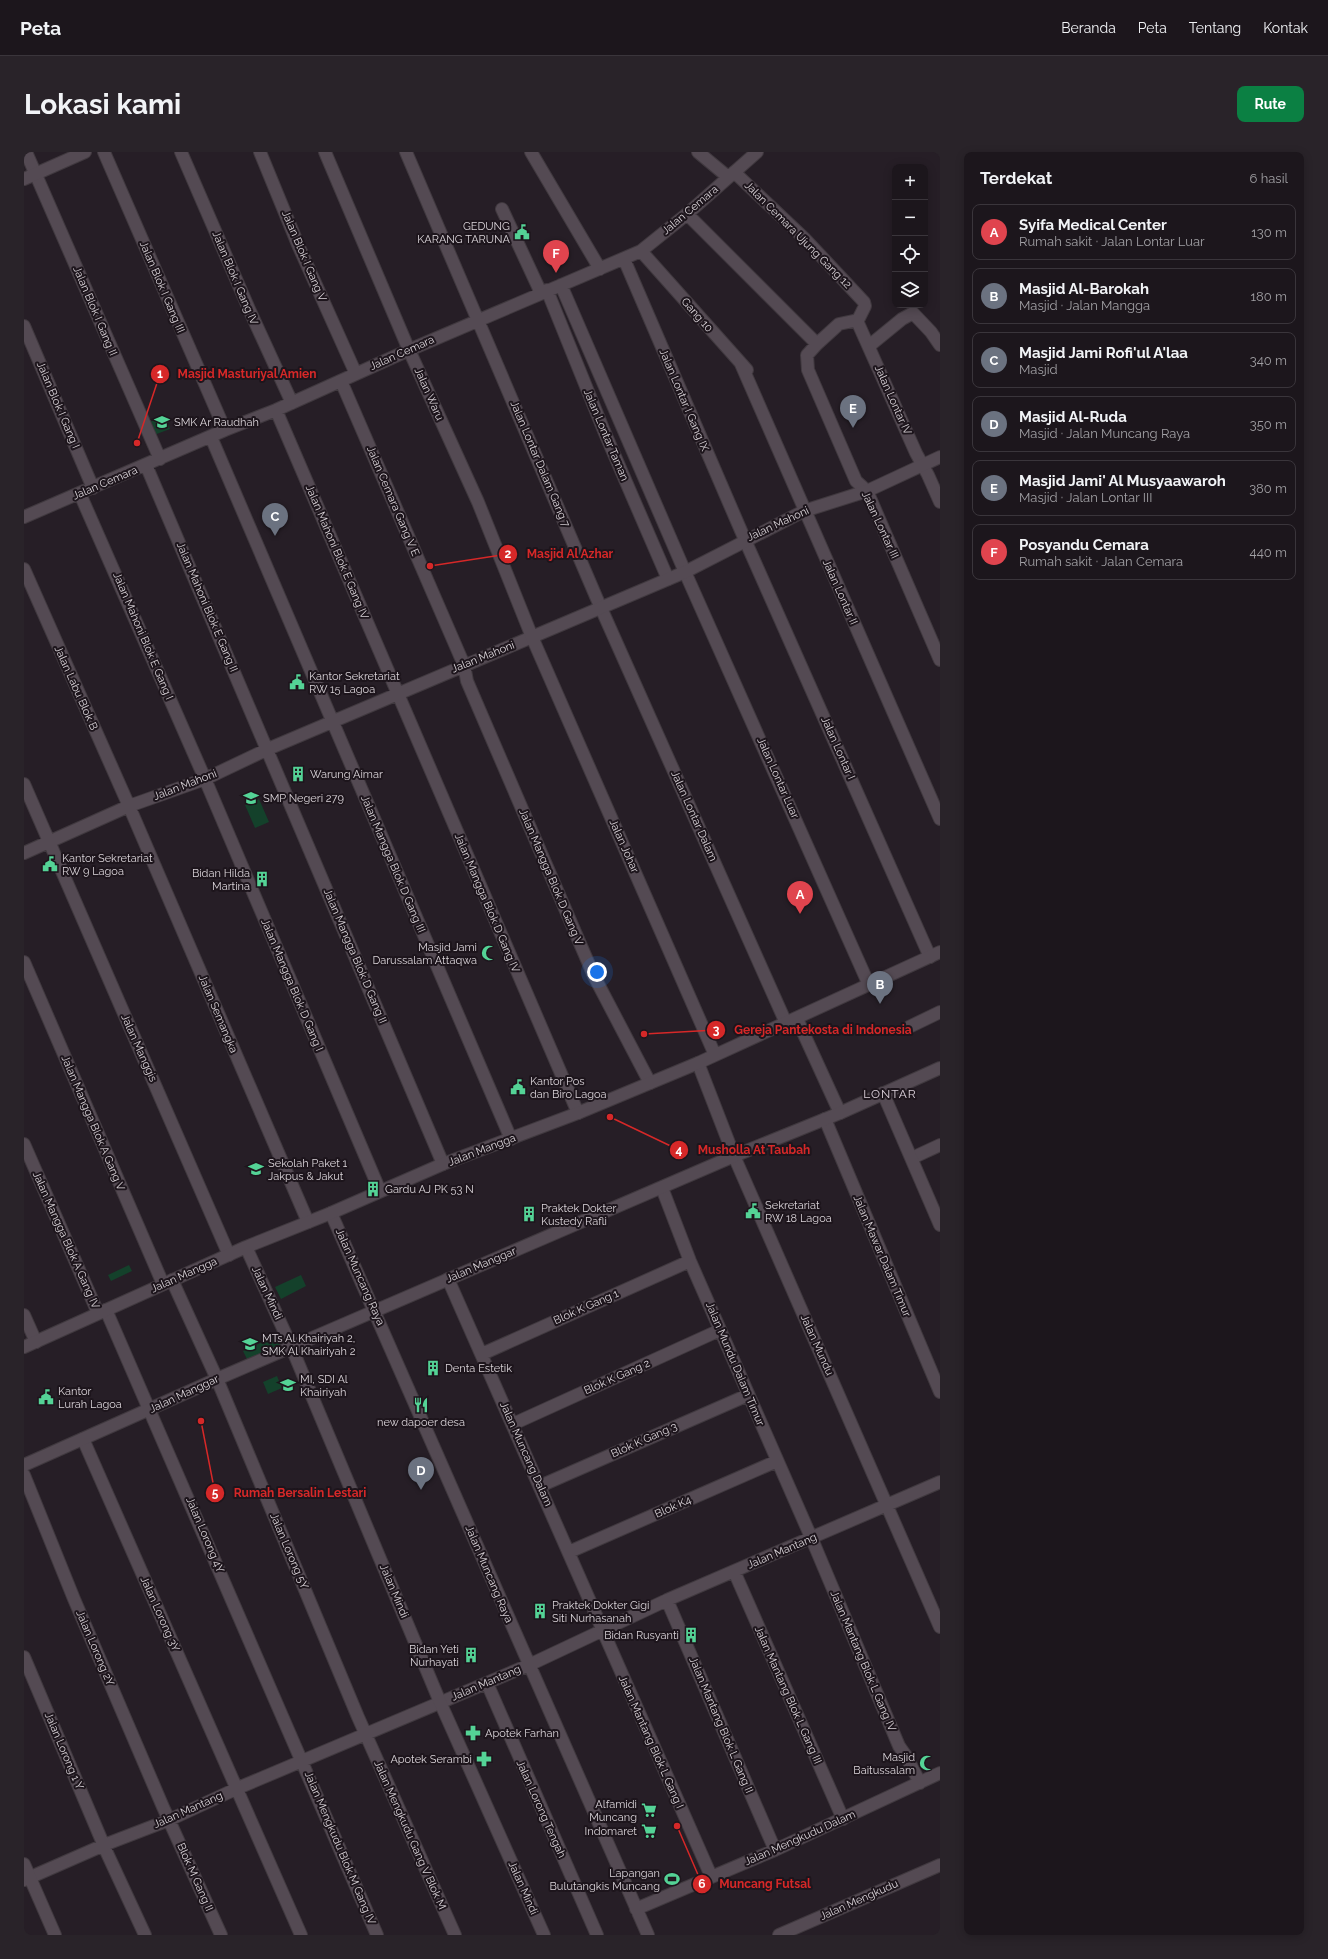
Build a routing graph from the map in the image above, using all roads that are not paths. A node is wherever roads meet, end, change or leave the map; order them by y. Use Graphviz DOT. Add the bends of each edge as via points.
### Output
graph roads {
  1 [pos="26,152"];
  2 [pos="85,152"];
  3 [pos="104,152"];
  4 [pos="181,152"];
  5 [pos="260,152"];
  6 [pos="325,152"];
  7 [pos="406,152"];
  8 [pos="531,152"];
  9 [pos="698,152"];
  10 [pos="757,152"];
  11 [pos="36,174"];
  12 [pos="731,175"];
  13 [pos="24,180"];
  14 [pos="502,209"];
  15 [pos="687,214"];
  16 [pos="641,251"];
  17 [pos="624,259"];
  18 [pos="600,268"];
  19 [pos="561,285"];
  20 [pos="544,291"];
  21 [pos="858,320"];
  22 [pos="478,321"];
  23 [pos="24,326"];
  24 [pos="813,340"];
  25 [pos="940,345"];
  26 [pos="869,346"];
  27 [pos="410,350"];
  28 [pos="741,364"];
  29 [pos="356,374"];
  30 [pos="755,377"];
  31 [pos="341,381"];
  32 [pos="292,403"];
  33 [pos="276,410"];
  34 [pos="222,426"];
  35 [pos="211,437"];
  36 [pos="158,453"];
  37 [pos="940,457"];
  38 [pos="146,465"];
  39 [pos="922,465"];
  40 [pos="92,486"];
  41 [pos="867,492"];
  42 [pos="80,494"];
  43 [pos="940,502"];
  44 [pos="804,511"];
  45 [pos="24,517"];
  46 [pos="745,540"];
  47 [pos="24,569"];
  48 [pos="685,572"];
  49 [pos="668,579"];
  50 [pos="601,608"];
  51 [pos="532,637"];
  52 [pos="940,660"];
  53 [pos="464,665"];
  54 [pos="398,693"];
  55 [pos="332,721"];
  56 [pos="268,749"];
  57 [pos="205,779"];
  58 [pos="24,784"];
  59 [pos="129,806"];
  60 [pos="940,819"];
  61 [pos="49,842"];
  62 [pos="24,853"];
  63 [pos="935,954"];
  64 [pos="24,962"];
  65 [pos="870,985"];
  66 [pos="940,1012"];
  67 [pos="792,1021"];
  68 [pos="909,1027"];
  69 [pos="715,1054"];
  70 [pos="698,1063"];
  71 [pos="940,1068"];
  72 [pos="650,1083"];
  73 [pos="884,1093"];
  74 [pos="578,1112"];
  75 [pos="840,1113"];
  76 [pos="825,1119"];
  77 [pos="511,1139"];
  78 [pos="24,1144"];
  79 [pos="940,1145"];
  80 [pos="734,1156"];
  81 [pos="912,1158"];
  82 [pos="443,1164"];
  83 [pos="662,1188"];
  84 [pos="380,1191"];
  85 [pos="331,1213"];
  86 [pos="308,1222"];
  87 [pos="940,1223"];
  88 [pos="246,1247"];
  89 [pos="229,1255"];
  90 [pos="690,1261"];
  91 [pos="448,1279"];
  92 [pos="168,1282"];
  93 [pos="374,1310"];
  94 [pos="102,1312"];
  95 [pos="24,1315"];
  96 [pos="720,1330"];
  97 [pos="36,1342"];
  98 [pos="291,1346"];
  99 [pos="24,1347"];
  100 [pos="482,1354"];
  101 [pos="217,1379"];
  102 [pos="940,1392"];
  103 [pos="748,1395"];
  104 [pos="150,1409"];
  105 [pos="513,1424"];
  106 [pos="83,1439"];
  107 [pos="777,1461"];
  108 [pos="24,1465"];
  109 [pos="24,1475"];
  110 [pos="940,1482"];
  111 [pos="540,1486"];
  112 [pos="888,1505"];
  113 [pos="811,1538"];
  114 [pos="569,1552"];
  115 [pos="734,1571"];
  116 [pos="667,1600"];
  117 [pos="940,1627"];
  118 [pos="602,1630"];
  119 [pos="24,1657"];
  120 [pos="529,1665"];
  121 [pos="487,1682"];
  122 [pos="440,1702"];
  123 [pos="366,1735"];
  124 [pos="302,1761"];
  125 [pos="940,1774"];
  126 [pos="920,1783"];
  127 [pos="238,1788"];
  128 [pos="843,1819"];
  129 [pos="169,1820"];
  130 [pos="104,1845"];
  131 [pos="775,1850"];
  132 [pos="24,1864"];
  133 [pos="940,1865"];
  134 [pos="711,1876"];
  135 [pos="27,1879"];
  136 [pos="636,1909"];
  137 [pos="55,1935"];
  138 [pos="145,1935"];
  139 [pos="221,1935"];
  140 [pos="301,1935"];
  141 [pos="377,1935"];
  142 [pos="454,1935"];
  143 [pos="544,1935"];
  144 [pos="597,1935"];
  145 [pos="648,1935"];
  146 [pos="779,1935"];
  1 -- 11 [label="street, Jalan Blok I Gang II"];
  2 -- 11 [label="street"];
  3 -- 34 [label="street, Jalan Blok I Gang III"];
  4 -- 32 [label="street, Jalan Blok I Gang IV"];
  5 -- 29 [label="street, Jalan Blok I Gang V"];
  6 -- 27 [label="street, Jalan Waru"];
  7 -- 22 [label="street, Jalan Lontar Dalam Gang 7"];
  8 -- 18 [label="street"];
  9 -- 12 [label="street, Jalan Cemara Ujung Gang 12"];
  10 -- 12 [label="street, Jalan Cemara"];
  11 -- 13 [label="street"];
  11 -- 36 [label="street, Jalan Blok I Gang II"];
  12 -- 15 [label="street, Jalan Cemara"];
  12 -- 21 [label="street, Jalan Cemara Ujung Gang 12" via="804,238 861,299 865,306"];
  14 -- 20 [label="street, Jalan Lontar Taman"];
  15 -- 16 [label="street, Jalan Cemara"];
  15 -- 24 [label="street"];
  16 -- 17 [label="street, Jalan Cemara"];
  16 -- 28 [label="street, Gang 10"];
  17 -- 18 [label="street, Jalan Cemara"];
  17 -- 46 [label="street, Jalan Lontar I Gang IX"];
  18 -- 19 [label="street, Jalan Cemara"];
  19 -- 20 [label="street, Jalan Cemara"];
  19 -- 48 [label="street, Jalan Lontar Taman"];
  20 -- 22 [label="street, Jalan Cemara"];
  20 -- 49 [label="street, Jalan Lontar Taman"];
  21 -- 24 [label="street" via="840,324"];
  21 -- 26 [label="street, Jalan Lontar IV"];
  22 -- 27 [label="street, Jalan Cemara"];
  22 -- 50 [label="street, Jalan Lontar Dalam Gang 7"];
  23 -- 40 [label="street, Jalan Blok I Gang I"];
  24 -- 41 [label="street, Jalan Lontar III" via="807,355 808,370 856,481"];
  25 -- 26 [label="street" via="932,332 913,313"];
  26 -- 39 [label="street, Jalan Lontar IV"];
  27 -- 29 [label="street, Jalan Cemara"];
  27 -- 51 [label="street, Jalan Waru" via="478,502"];
  28 -- 30 [label="street, Gang 10"];
  28 -- 44 [label="street, Jalan Lontar II"];
  29 -- 31 [label="street, Jalan Cemara"];
  31 -- 32 [label="street, Jalan Cemara"];
  31 -- 53 [label="street, Jalan Cemara Gang V E"];
  32 -- 33 [label="street, Jalan Cemara"];
  33 -- 34 [label="street, Jalan Cemara"];
  33 -- 54 [label="street, Jalan Mahoni Blok E Gang IV"];
  34 -- 35 [label="street, Jalan Cemara"];
  35 -- 36 [label="street, Jalan Cemara"];
  35 -- 55 [label="street, Jalan Mangga Blok D Gang III"];
  36 -- 38 [label="street, Jalan Cemara"];
  37 -- 39 [label="street, Jalan Mahoni"];
  38 -- 40 [label="street, Jalan Cemara"];
  38 -- 56 [label="street, Jalan Mahoni Blok E Gang II"];
  39 -- 41 [label="street, Jalan Mahoni"];
  39 -- 43 [label="street, Jalan Lontar IV"];
  40 -- 42 [label="street, Jalan Cemara"];
  41 -- 44 [label="street, Jalan Mahoni"];
  41 -- 52 [label="street, Jalan Lontar III"];
  42 -- 45 [label="street, Jalan Cemara"];
  42 -- 57 [label="street, Jalan Mahoni Blok E Gang I"];
  44 -- 46 [label="street, Jalan Mahoni"];
  44 -- 60 [label="street, Jalan Lontar II"];
  46 -- 48 [label="street, Jalan Mahoni"];
  46 -- 63 [label="street, Jalan Lontar I"];
  47 -- 59 [label="street, Jalan Labu Blok B"];
  48 -- 49 [label="street, Jalan Mahoni"];
  48 -- 65 [label="street, Jalan Lontar Luar"];
  49 -- 50 [label="street, Jalan Mahoni"];
  50 -- 51 [label="street, Jalan Mahoni"];
  50 -- 67 [label="street, Jalan Lontar Dalam"];
  51 -- 53 [label="street, Jalan Mahoni"];
  51 -- 69 [label="street, Jalan Johar"];
  53 -- 54 [label="street, Jalan Mahoni"];
  53 -- 72 [label="street, Jalan Mangga Blok D Gang V" via="468,681 594,976"];
  54 -- 55 [label="street, Jalan Mahoni"];
  54 -- 74 [label="street, Jalan Mangga Blok D Gang IV"];
  55 -- 56 [label="street, Jalan Mahoni"];
  55 -- 77 [label="street, Jalan Mangga Blok D Gang III"];
  56 -- 57 [label="street, Jalan Mahoni"];
  56 -- 82 [label="street, Jalan Mangga Blok D Gang II"];
  57 -- 59 [label="street, Jalan Mahoni"];
  57 -- 84 [label="street, Jalan Mangga Blok D Gang I"];
  58 -- 61 [label="street, Jalan Manggis"];
  59 -- 61 [label="street, Jalan Mahoni"];
  59 -- 86 [label="street, Jalan Semangka"];
  61 -- 62 [label="street, Jalan Mahoni"];
  61 -- 89 [label="street, Jalan Manggis"];
  63 -- 65 [label="street, Jalan Mangga"];
  64 -- 92 [label="street, Jalan Mangga Blok A Gang V"];
  65 -- 67 [label="street, Jalan Mangga"];
  66 -- 68 [label="street"];
  67 -- 69 [label="street, Jalan Mangga"];
  67 -- 75 [label="street, Jalan Lontar Dalam"];
  69 -- 70 [label="street, Jalan Mangga"];
  70 -- 72 [label="street, Jalan Mangga"];
  70 -- 80 [label="street, Jalan Mundu"];
  71 -- 73 [label="street, Jalan Manggar"];
  72 -- 74 [label="street, Jalan Mangga"];
  73 -- 75 [label="street, Jalan Manggar"];
  73 -- 81 [label="street"];
  74 -- 77 [label="street, Jalan Mangga"];
  75 -- 76 [label="street, Jalan Manggar"];
  76 -- 80 [label="street, Jalan Manggar"];
  76 -- 102 [label="street, Jalan Mawar Dalam Timur"];
  77 -- 82 [label="street, Jalan Mangga"];
  78 -- 94 [label="street, Jalan Mangga Blok A Gang IV"];
  79 -- 81 [label="street"];
  80 -- 83 [label="street, Jalan Manggar"];
  80 -- 112 [label="street, Jalan Mundu"];
  81 -- 87 [label="street"];
  82 -- 84 [label="street, Jalan Mangga"];
  83 -- 90 [label="street, Jalan Mundu Dalam Timur"];
  83 -- 91 [label="street, Jalan Manggar"];
  84 -- 85 [label="street, Jalan Mangga"];
  85 -- 86 [label="street, Jalan Mangga"];
  85 -- 93 [label="street, Jalan Muncang Raya"];
  86 -- 88 [label="street, Jalan Mangga"];
  88 -- 89 [label="street, Jalan Mangga"];
  88 -- 98 [label="street, Jalan Mindi"];
  89 -- 92 [label="street, Jalan Mangga"];
  90 -- 96 [label="street, Jalan Mundu Dalam Timur"];
  90 -- 100 [label="street, Blok K Gang 1"];
  91 -- 93 [label="street, Jalan Manggar"];
  91 -- 100 [label="street, Jalan Muncang Dalam"];
  92 -- 94 [label="street, Jalan Mangga"];
  92 -- 101 [label="street, Jalan Lorong 5Y"];
  93 -- 98 [label="street, Jalan Manggar"];
  93 -- 120 [label="street, Jalan Muncang Raya"];
  94 -- 97 [label="street, Jalan Mangga"];
  94 -- 104 [label="street, Jalan Lorong 4Y"];
  95 -- 97 [label="street"];
  96 -- 103 [label="street, Jalan Mundu Dalam Timur"];
  96 -- 105 [label="street, Blok K Gang 2"];
  97 -- 99 [label="street, Jalan Mangga"];
  98 -- 101 [label="street, Jalan Manggar"];
  98 -- 122 [label="street, Jalan Mindi"];
  100 -- 105 [label="street, Jalan Muncang Dalam"];
  101 -- 104 [label="street, Jalan Manggar"];
  101 -- 123 [label="street, Jalan Lorong 5Y"];
  103 -- 107 [label="street, Jalan Mundu Dalam Timur"];
  103 -- 111 [label="street, Blok K Gang 3"];
  104 -- 106 [label="street, Jalan Manggar"];
  104 -- 124 [label="street, Jalan Lorong 4Y"];
  105 -- 111 [label="street, Jalan Muncang Dalam"];
  106 -- 108 [label="street, Jalan Manggar"];
  106 -- 127 [label="street, Jalan Lorong 3Y"];
  107 -- 113 [label="street, Jalan Mundu Dalam Timur"];
  107 -- 114 [label="street, Blok K4"];
  109 -- 129 [label="street, Jalan Lorong 2Y"];
  110 -- 112 [label="street, Jalan Mantang"];
  111 -- 114 [label="street, Jalan Muncang Dalam"];
  112 -- 113 [label="street, Jalan Mantang"];
  112 -- 117 [label="street, Jalan Mundu"];
  113 -- 115 [label="street, Jalan Mantang"];
  113 -- 126 [label="street, Jalan Mantang Blok L Gang IV" via="899,1746"];
  114 -- 118 [label="street, Jalan Muncang Dalam"];
  115 -- 116 [label="street, Jalan Mantang"];
  115 -- 128 [label="street, Jalan Mantang Blok L Gang III"];
  116 -- 118 [label="street, Jalan Mantang"];
  116 -- 131 [label="street, Jalan Mantang Blok L Gang II"];
  118 -- 120 [label="street, Jalan Mantang"];
  118 -- 134 [label="street, Jalan Mantang Blok L Gang I"];
  119 -- 130 [label="street, Jalan Lorong 1 Y"];
  120 -- 121 [label="street, Jalan Mantang"];
  120 -- 136 [label="street, Jalan Muncang Raya"];
  121 -- 122 [label="street, Jalan Mantang"];
  121 -- 144 [label="street, Jalan Lorong Tengah"];
  122 -- 123 [label="street, Jalan Mantang"];
  122 -- 143 [label="street, Jalan Mindi"];
  123 -- 124 [label="street, Jalan Mantang"];
  123 -- 142 [label="street, Jalan Mengkudu Gang V Blok M"];
  124 -- 127 [label="street, Jalan Mantang"];
  124 -- 141 [label="street, Jalan Mengkudu Blok M Gang IV"];
  125 -- 126 [label="street, Jalan Mengkudu Dalam"];
  126 -- 128 [label="street, Jalan Mengkudu Dalam"];
  127 -- 129 [label="street, Jalan Mantang"];
  127 -- 140 [label="street, Jalan Lorong 3Y"];
  128 -- 131 [label="street, Jalan Mengkudu Dalam"];
  129 -- 130 [label="street, Jalan Mantang"];
  129 -- 139 [label="street, Blok M Gang II"];
  130 -- 135 [label="street, Jalan Mantang"];
  130 -- 138 [label="street, Jalan Lorong 1 Y"];
  131 -- 134 [label="street, Jalan Mengkudu Dalam"];
  132 -- 135 [label="street"];
  133 -- 146 [label="street, Jalan Mengkudu"];
  134 -- 136 [label="street, Jalan Mengkudu Dalam"];
  135 -- 137 [label="street"];
  136 -- 145 [label="street, Jalan Muncang Raya"];
}
